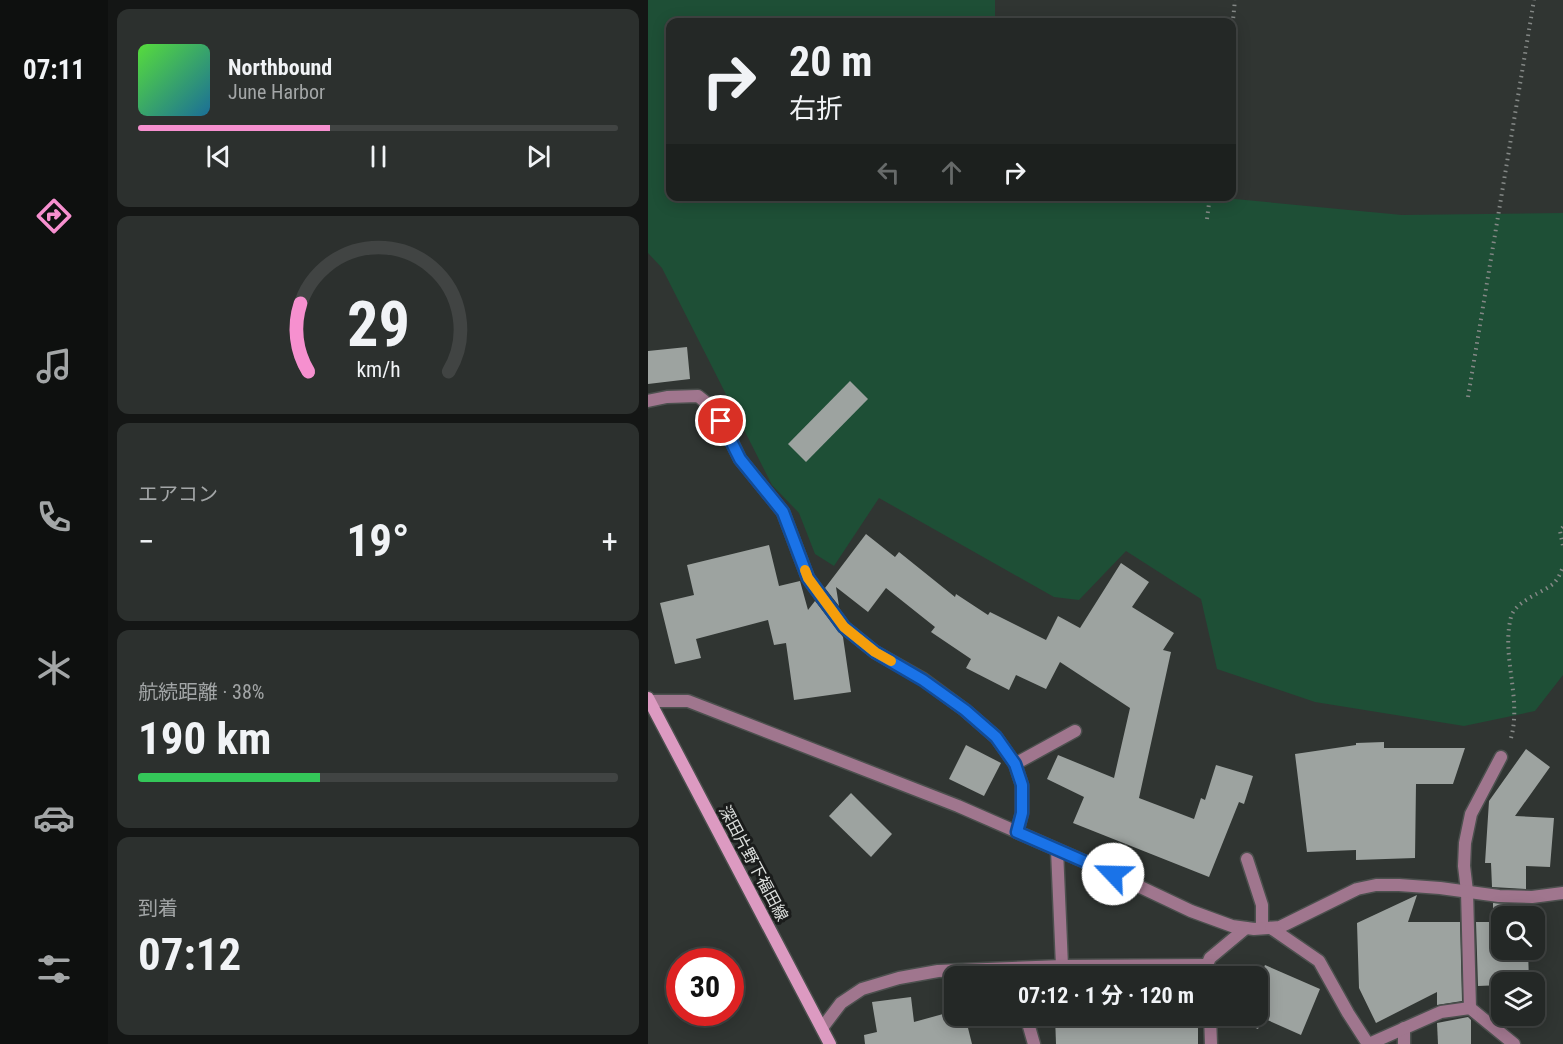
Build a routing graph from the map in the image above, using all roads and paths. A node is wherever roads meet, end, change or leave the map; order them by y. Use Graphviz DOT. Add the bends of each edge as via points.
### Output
graph roads {
  1 [pos="1235,0"];
  2 [pos="1534,0"];
  3 [pos="1233,18"];
  4 [pos="1209,201"];
  5 [pos="1207,219"];
  6 [pos="1468,397"];
  7 [pos="648,400"];
  8 [pos="1563,527"];
  9 [pos="1563,546"];
  10 [pos="1563,567"];
  11 [pos="649,699"];
  12 [pos="1075,731"];
  13 [pos="1501,757"];
  14 [pos="1015,764"];
  15 [pos="1017,832"];
  16 [pos="1057,850"];
  17 [pos="1247,859"];
  18 [pos="1467,891"];
  19 [pos="1563,892"];
  20 [pos="1246,928"];
  21 [pos="1267,928"];
  22 [pos="1062,966"];
  23 [pos="1208,966"];
  24 [pos="944,971"];
  25 [pos="1470,1008"];
  26 [pos="1029,1026"];
  27 [pos="1210,1026"];
  28 [pos="822,1028"];
  29 [pos="1404,1028"];
  30 [pos="830,1044"];
  31 [pos="1034,1044"];
  32 [pos="1211,1044"];
  33 [pos="1369,1044"];
  34 [pos="1404,1044"];
  35 [pos="1514,1044"];
  1 -- 3 [label="path"];
  2 -- 6 [label="path"];
  4 -- 5 [label="path"];
  7 -- 14 [label="street" via="698,396 713,408 740,459 783,512 808,578 844,627 875,652 965,710 996,737"];
  8 -- 9 [label="path"];
  10 -- 13 [label="path" via="1552,586 1529,597 1511,614 1508,639 1514,726"];
  11 -- 15 [label="street" via="688,701"];
  11 -- 28 [label="main road, 深田片野下福田線"];
  12 -- 14 [label="street"];
  13 -- 18 [label="street" via="1471,814 1465,843"];
  14 -- 15 [label="street" via="1022,785"];
  15 -- 16 [label="street"];
  16 -- 20 [label="street" via="1191,911"];
  16 -- 22 [label="street"];
  17 -- 21 [label="street"];
  18 -- 19 [label="street" via="1521,897"];
  18 -- 21 [label="street" via="1376,885 1357,889 1288,924"];
  18 -- 25 [label="street"];
  20 -- 21 [label="street"];
  20 -- 23 [label="street" via="1210,958"];
  21 -- 33 [label="street" via="1319,961"];
  24 -- 28 [label="street" via="862,989 841,1003"];
  25 -- 29 [label="street" via="1441,1012"];
  25 -- 35 [label="street"];
  26 -- 31 [label="street"];
  27 -- 32 [label="street"];
  28 -- 30 [label="main road, 深田片野下福田線"];
  29 -- 33 [label="street"];
  29 -- 34 [label="street"];
}
